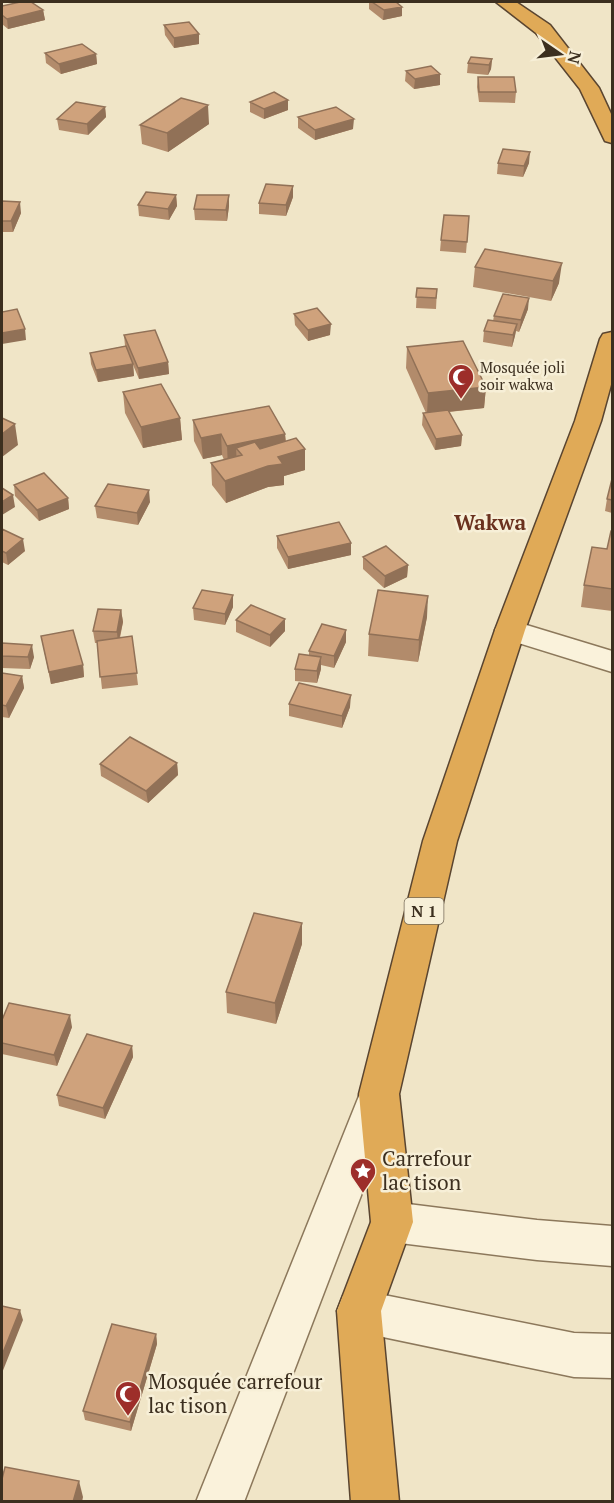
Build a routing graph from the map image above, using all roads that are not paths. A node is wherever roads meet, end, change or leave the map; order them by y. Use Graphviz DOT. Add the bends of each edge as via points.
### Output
graph roads {
  1 [pos="505,2"];
  2 [pos="612,136"];
  3 [pos="612,339"];
  4 [pos="510,630"];
  5 [pos="612,662"];
  6 [pos="379,1094"];
  7 [pos="392,1222"];
  8 [pos="612,1246"];
  9 [pos="359,1311"];
  10 [pos="612,1356"];
  11 [pos="220,1502"];
  12 [pos="375,1502"];
  1 -- 2 [label="highway" via="543,29 589,88"];
  3 -- 4 [label="highway, N 1" via="588,421"];
  4 -- 5 [label="street"];
  4 -- 6 [label="highway, N 1" via="440,841"];
  6 -- 7 [label="highway, N 1"];
  6 -- 11 [label="street"];
  7 -- 8 [label="street"];
  7 -- 9 [label="highway, N 1"];
  9 -- 10 [label="street" via="574,1355"];
  9 -- 12 [label="highway, N 1"];
}
